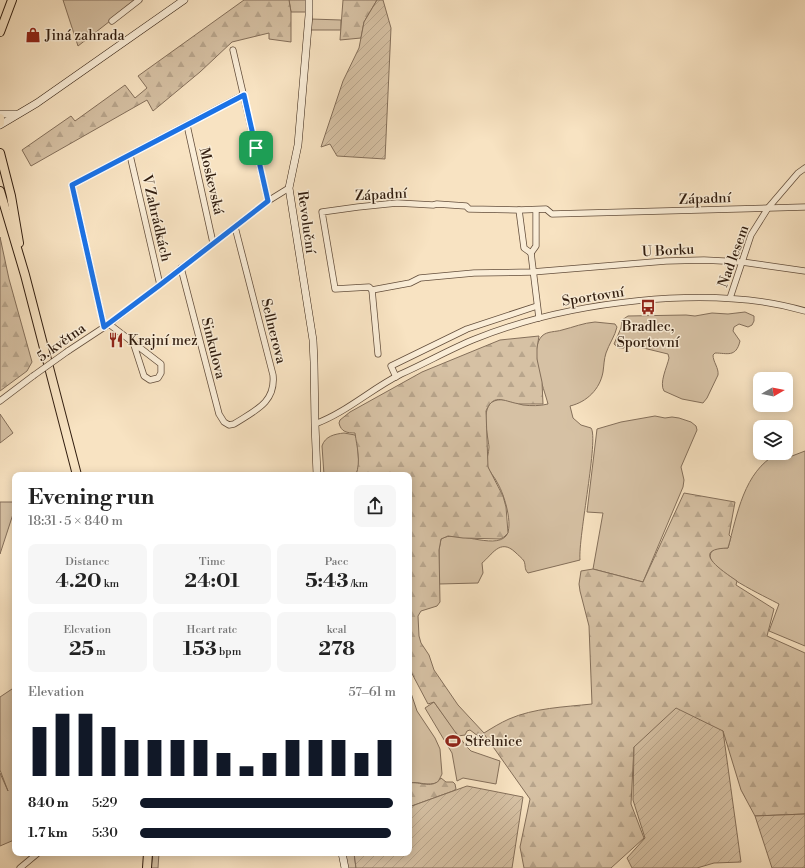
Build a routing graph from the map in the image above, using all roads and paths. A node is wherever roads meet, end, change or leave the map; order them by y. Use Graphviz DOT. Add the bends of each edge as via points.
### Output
graph roads {
  1 [pos="12,0"];
  2 [pos="139,0"];
  3 [pos="184,0"];
  4 [pos="309,0"];
  5 [pos="112,22"];
  6 [pos="0,32"];
  7 [pos="233,50"];
  8 [pos="244,95"];
  9 [pos="0,114"];
  10 [pos="20,114"];
  11 [pos="0,118"];
  12 [pos="0,124"];
  13 [pos="187,125"];
  14 [pos="0,153"];
  15 [pos="130,156"];
  16 [pos="805,168"];
  17 [pos="289,188"];
  18 [pos="0,191"];
  19 [pos="268,201"];
  20 [pos="805,207"];
  21 [pos="768,208"];
  22 [pos="519,210"];
  23 [pos="536,210"];
  24 [pos="235,227"];
  25 [pos="213,243"];
  26 [pos="531,253"];
  27 [pos="742,262"];
  28 [pos="181,268"];
  29 [pos="805,271"];
  30 [pos="532,272"];
  31 [pos="24,275"];
  32 [pos="160,285"];
  33 [pos="335,289"];
  34 [pos="372,290"];
  35 [pos="730,298"];
  36 [pos="537,306"];
  37 [pos="805,311"];
  38 [pos="539,318"];
  39 [pos="106,325"];
  40 [pos="133,342"];
  41 [pos="378,354"];
  42 [pos="396,377"];
  43 [pos="0,401"];
  44 [pos="234,424"];
  45 [pos="315,424"];
  46 [pos="76,472"];
  47 [pos="317,472"];
  48 [pos="34,856"];
  49 [pos="148,856"];
  50 [pos="343,856"];
  51 [pos="20,868"];
  52 [pos="147,868"];
  53 [pos="345,868"];
  1 -- 6 [label="main road"];
  2 -- 5 [label="street"];
  3 -- 10 [label="main road"];
  4 -- 17 [label="main road, Revoluční" via="298,145"];
  7 -- 8 [label="street"];
  8 -- 13 [label="street"];
  8 -- 19 [label="street"];
  9 -- 10 [label="main road"];
  10 -- 12 [label="main road"];
  11 -- 12 [label="main road"];
  13 -- 15 [label="street"];
  13 -- 25 [label="street, Moskevská"];
  14 -- 31 [label="main road" via="12,203"];
  15 -- 32 [label="street, V Zahrádkách"];
  15 -- 39 [label="street" via="72,185"];
  16 -- 21 [label="street, Nad lesem"];
  17 -- 19 [label="street, 5. května"];
  17 -- 45 [label="main road, Revoluční" via="313,340"];
  18 -- 31 [label="main road"];
  19 -- 24 [label="street, 5. května"];
  20 -- 21 [label="street, Západní"];
  21 -- 23 [label="street, Západní" via="552,214 546,209"];
  21 -- 27 [label="street, Nad lesem" via="751,235"];
  22 -- 23 [label="street, Západní"];
  22 -- 26 [label="street" via="524,248"];
  22 -- 33 [label="street, Západní" via="397,203 322,212"];
  23 -- 26 [label="street" via="536,246"];
  24 -- 25 [label="street, 5. května"];
  24 -- 44 [label="street, Sellnerova" via="274,382 266,402"];
  25 -- 28 [label="street, 5. května"];
  26 -- 30 [label="street"];
  27 -- 29 [label="street, U Borku"];
  27 -- 30 [label="street, U Borku" via="666,261"];
  27 -- 35 [label="street, Nad lesem"];
  28 -- 32 [label="street, 5. května"];
  28 -- 44 [label="street, Sinkulova" via="219,414 224,422"];
  30 -- 34 [label="street, U Borku" via="474,273 420,278 410,283"];
  30 -- 36 [label="street"];
  31 -- 46 [label="main road"];
  32 -- 39 [label="street, 5. května"];
  33 -- 34 [label="street, U Borku"];
  34 -- 41 [label="street"];
  35 -- 37 [label="street, Sportovní"];
  35 -- 38 [label="street, Sportovní" via="622,303"];
  36 -- 38 [label="street"];
  36 -- 42 [label="street" via="467,329 391,366"];
  38 -- 42 [label="street, Sportovní" via="475,339"];
  39 -- 40 [label="street"];
  39 -- 43 [label="street, 5. května, bridge"];
  40 -- 40 [label="street" via="161,364 158,378 150,380 144,376"];
  42 -- 45 [label="street, Sportovní" via="338,413"];
  45 -- 47 [label="main road, Revoluční"];
  48 -- 51 [label="street"];
  49 -- 52 [label="main road"];
  50 -- 53 [label="main road"];
}
